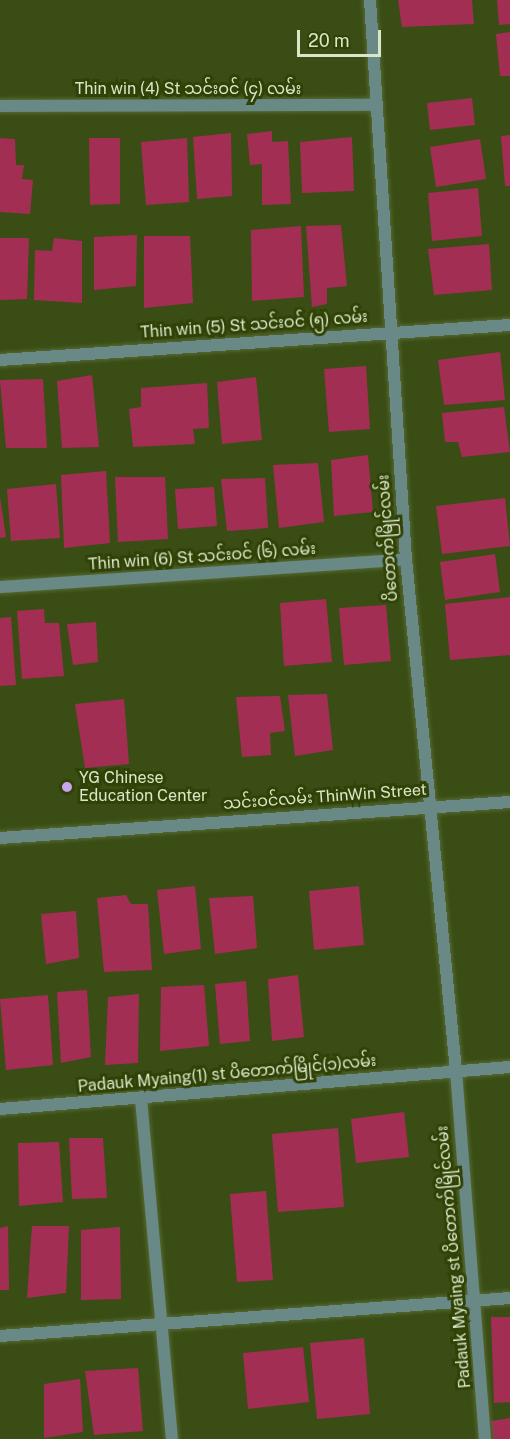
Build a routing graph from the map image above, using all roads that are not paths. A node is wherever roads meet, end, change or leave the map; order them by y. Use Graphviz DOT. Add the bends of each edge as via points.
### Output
graph roads {
  1 [pos="370,0"];
  2 [pos="377,105"];
  3 [pos="0,106"];
  4 [pos="510,325"];
  5 [pos="391,332"];
  6 [pos="0,360"];
  7 [pos="406,560"];
  8 [pos="0,587"];
  9 [pos="510,802"];
  10 [pos="429,805"];
  11 [pos="0,838"];
  12 [pos="510,1067"];
  13 [pos="456,1071"];
  14 [pos="141,1099"];
  15 [pos="0,1109"];
  16 [pos="510,1298"];
  17 [pos="475,1301"];
  18 [pos="163,1324"];
  19 [pos="0,1336"];
  20 [pos="172,1439"];
  21 [pos="485,1439"];
  1 -- 2 [label="street, ပိတောက်မြိုင်လမ်း"];
  2 -- 3 [label="street, Thin win (4) St သင်းဝင် (၄) လမ်း"];
  2 -- 5 [label="street, ပိတောက်မြိုင်လမ်း"];
  4 -- 5 [label="street, Thin win (5) St သင်းဝင် (၅) လမ်း"];
  5 -- 6 [label="street, Thin win (5) St သင်းဝင် (၅) လမ်း"];
  5 -- 7 [label="street, ပိတောက်မြိုင်လမ်း"];
  7 -- 8 [label="street, Thin win (6) St သင်းဝင် (၆) လမ်း"];
  7 -- 10 [label="street, ပိတောက်မြိုင်လမ်း"];
  9 -- 10 [label="street, သင်းဝင်လမ်း ThinWin Street"];
  10 -- 11 [label="street, သင်းဝင်လမ်း ThinWin Street"];
  10 -- 13 [label="street, ပိတောက်မြိုင်လမ်း"];
  12 -- 13 [label="street, Padauk Myaing(1) st ပိတောက်မြိုင်(၁)လမ်း"];
  13 -- 14 [label="street, Padauk Myaing(1) st ပိတောက်မြိုင်(၁)လမ်း"];
  13 -- 17 [label="street, Padauk Myaing st ပိတောက်မြိုင်လမ်း"];
  14 -- 15 [label="street, Padauk Myaing(1) st ပိတောက်မြိုင်(၁)လမ်း"];
  14 -- 18 [label="street"];
  16 -- 17 [label="street"];
  17 -- 18 [label="street"];
  17 -- 21 [label="street, Padauk Myaing st ပိတောက်မြိုင်လမ်း"];
  18 -- 19 [label="street"];
  18 -- 20 [label="street"];
}
